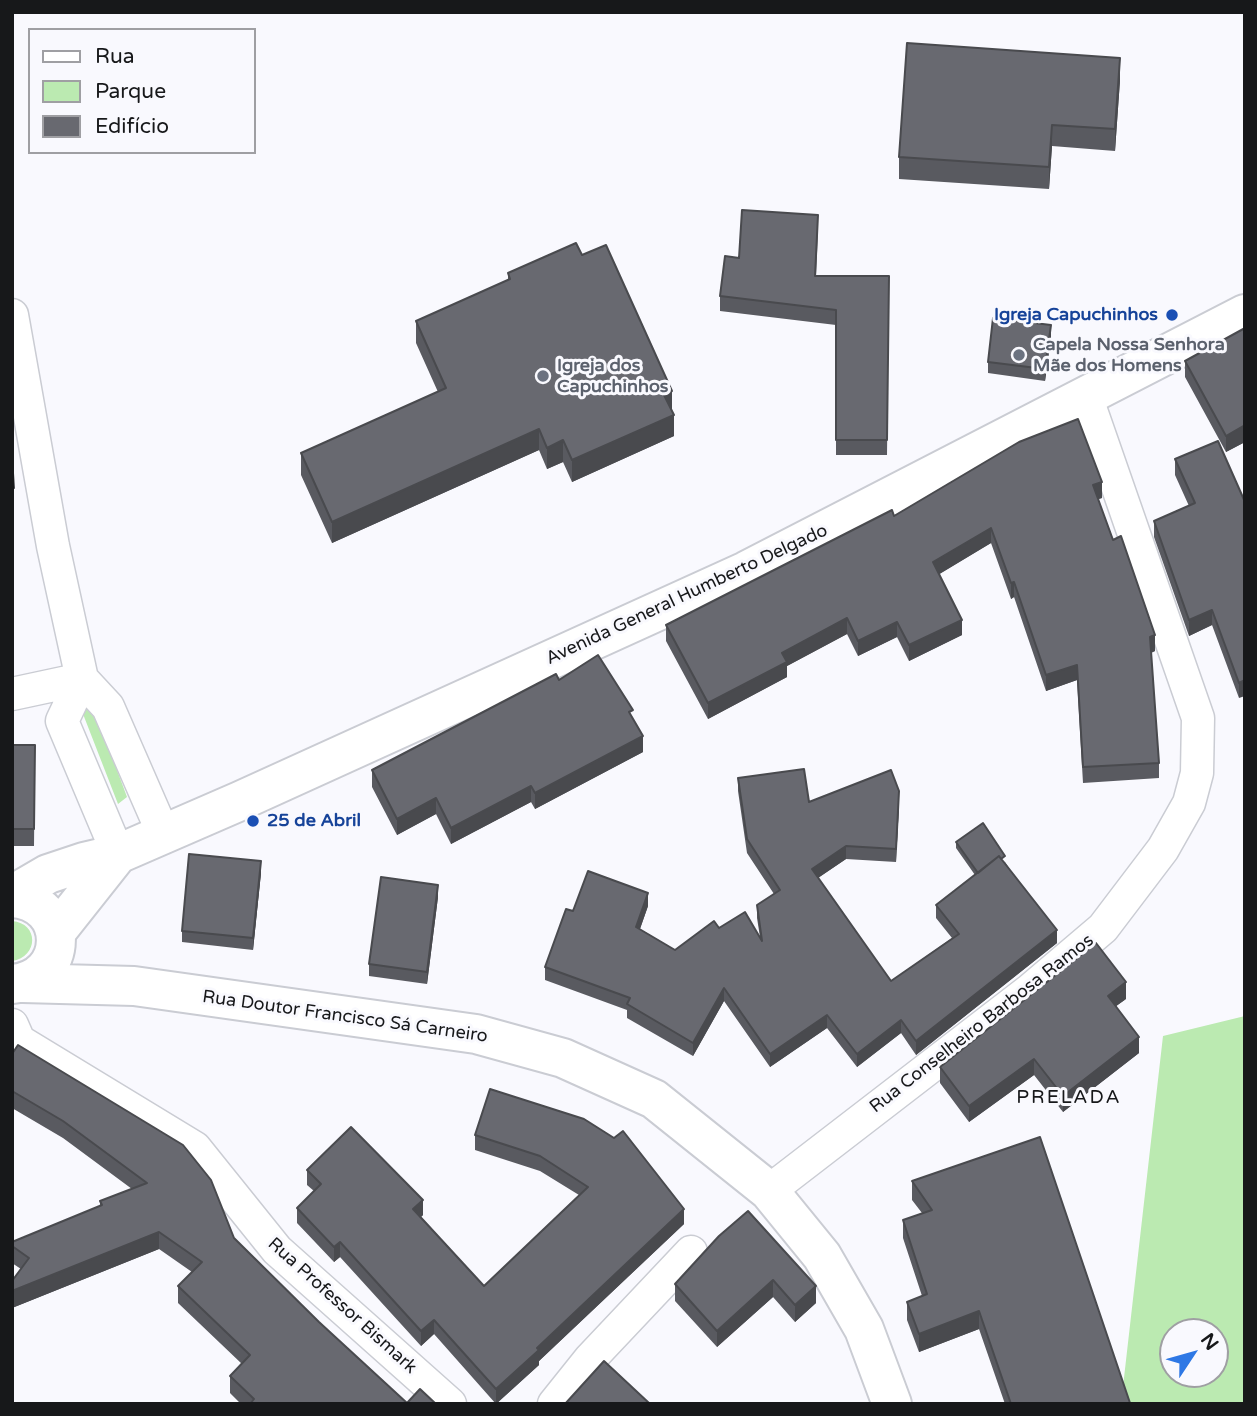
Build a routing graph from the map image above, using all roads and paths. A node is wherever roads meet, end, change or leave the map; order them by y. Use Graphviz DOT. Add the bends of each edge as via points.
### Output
graph roads {
  1 [pos="1245,314"];
  2 [pos="12,315"];
  3 [pos="1086,396"];
  4 [pos="82,679"];
  5 [pos="12,694"];
  6 [pos="163,833"];
  7 [pos="118,854"];
  8 [pos="12,896"];
  9 [pos="57,935"];
  10 [pos="18,984"];
  11 [pos="134,986"];
  12 [pos="12,1025"];
  13 [pos="769,1191"];
  14 [pos="691,1252"];
  15 [pos="450,1404"];
  16 [pos="554,1404"];
  17 [pos="892,1404"];
  1 -- 3 [label="street, Avenida General Humberto Delgado"];
  2 -- 4 [label="street"];
  3 -- 6 [label="street, Avenida General Humberto Delgado" via="746,571"];
  3 -- 13 [label="street, Rua Conselheiro Barbosa Ramos" via="1198,718 1197,773 1189,803 1163,849 1103,928 1030,990"];
  4 -- 5 [label="street"];
  4 -- 6 [label="street" via="108,707"];
  4 -- 7 [label="street" via="62,720"];
  6 -- 7 [label="street, Avenida General Humberto Delgado"];
  7 -- 8 [label="street, Avenida General Humberto Delgado" via="48,874"];
  7 -- 9 [label="street, Avenida General Humberto Delgado"];
  8 -- 9 [label="street, Avenida General Humberto Delgado" via="36,904"];
  9 -- 10 [label="street, Avenida General Humberto Delgado" via="47,968"];
  9 -- 11 [label="street, Rua Doutor Francisco Sá Carneiro"];
  10 -- 11 [label="street, Rua Doutor Francisco Sá Carneiro"];
  11 -- 13 [label="street, Rua Doutor Francisco Sá Carneiro" via="476,1034 563,1058 654,1099"];
  12 -- 15 [label="street, Rua Professor Bismark" via="19,1041 195,1148 277,1250"];
  13 -- 17 [label="street, Rua Doutor Francisco Sá Carneiro" via="822,1256 864,1329"];
  14 -- 16 [label="street"];
}
